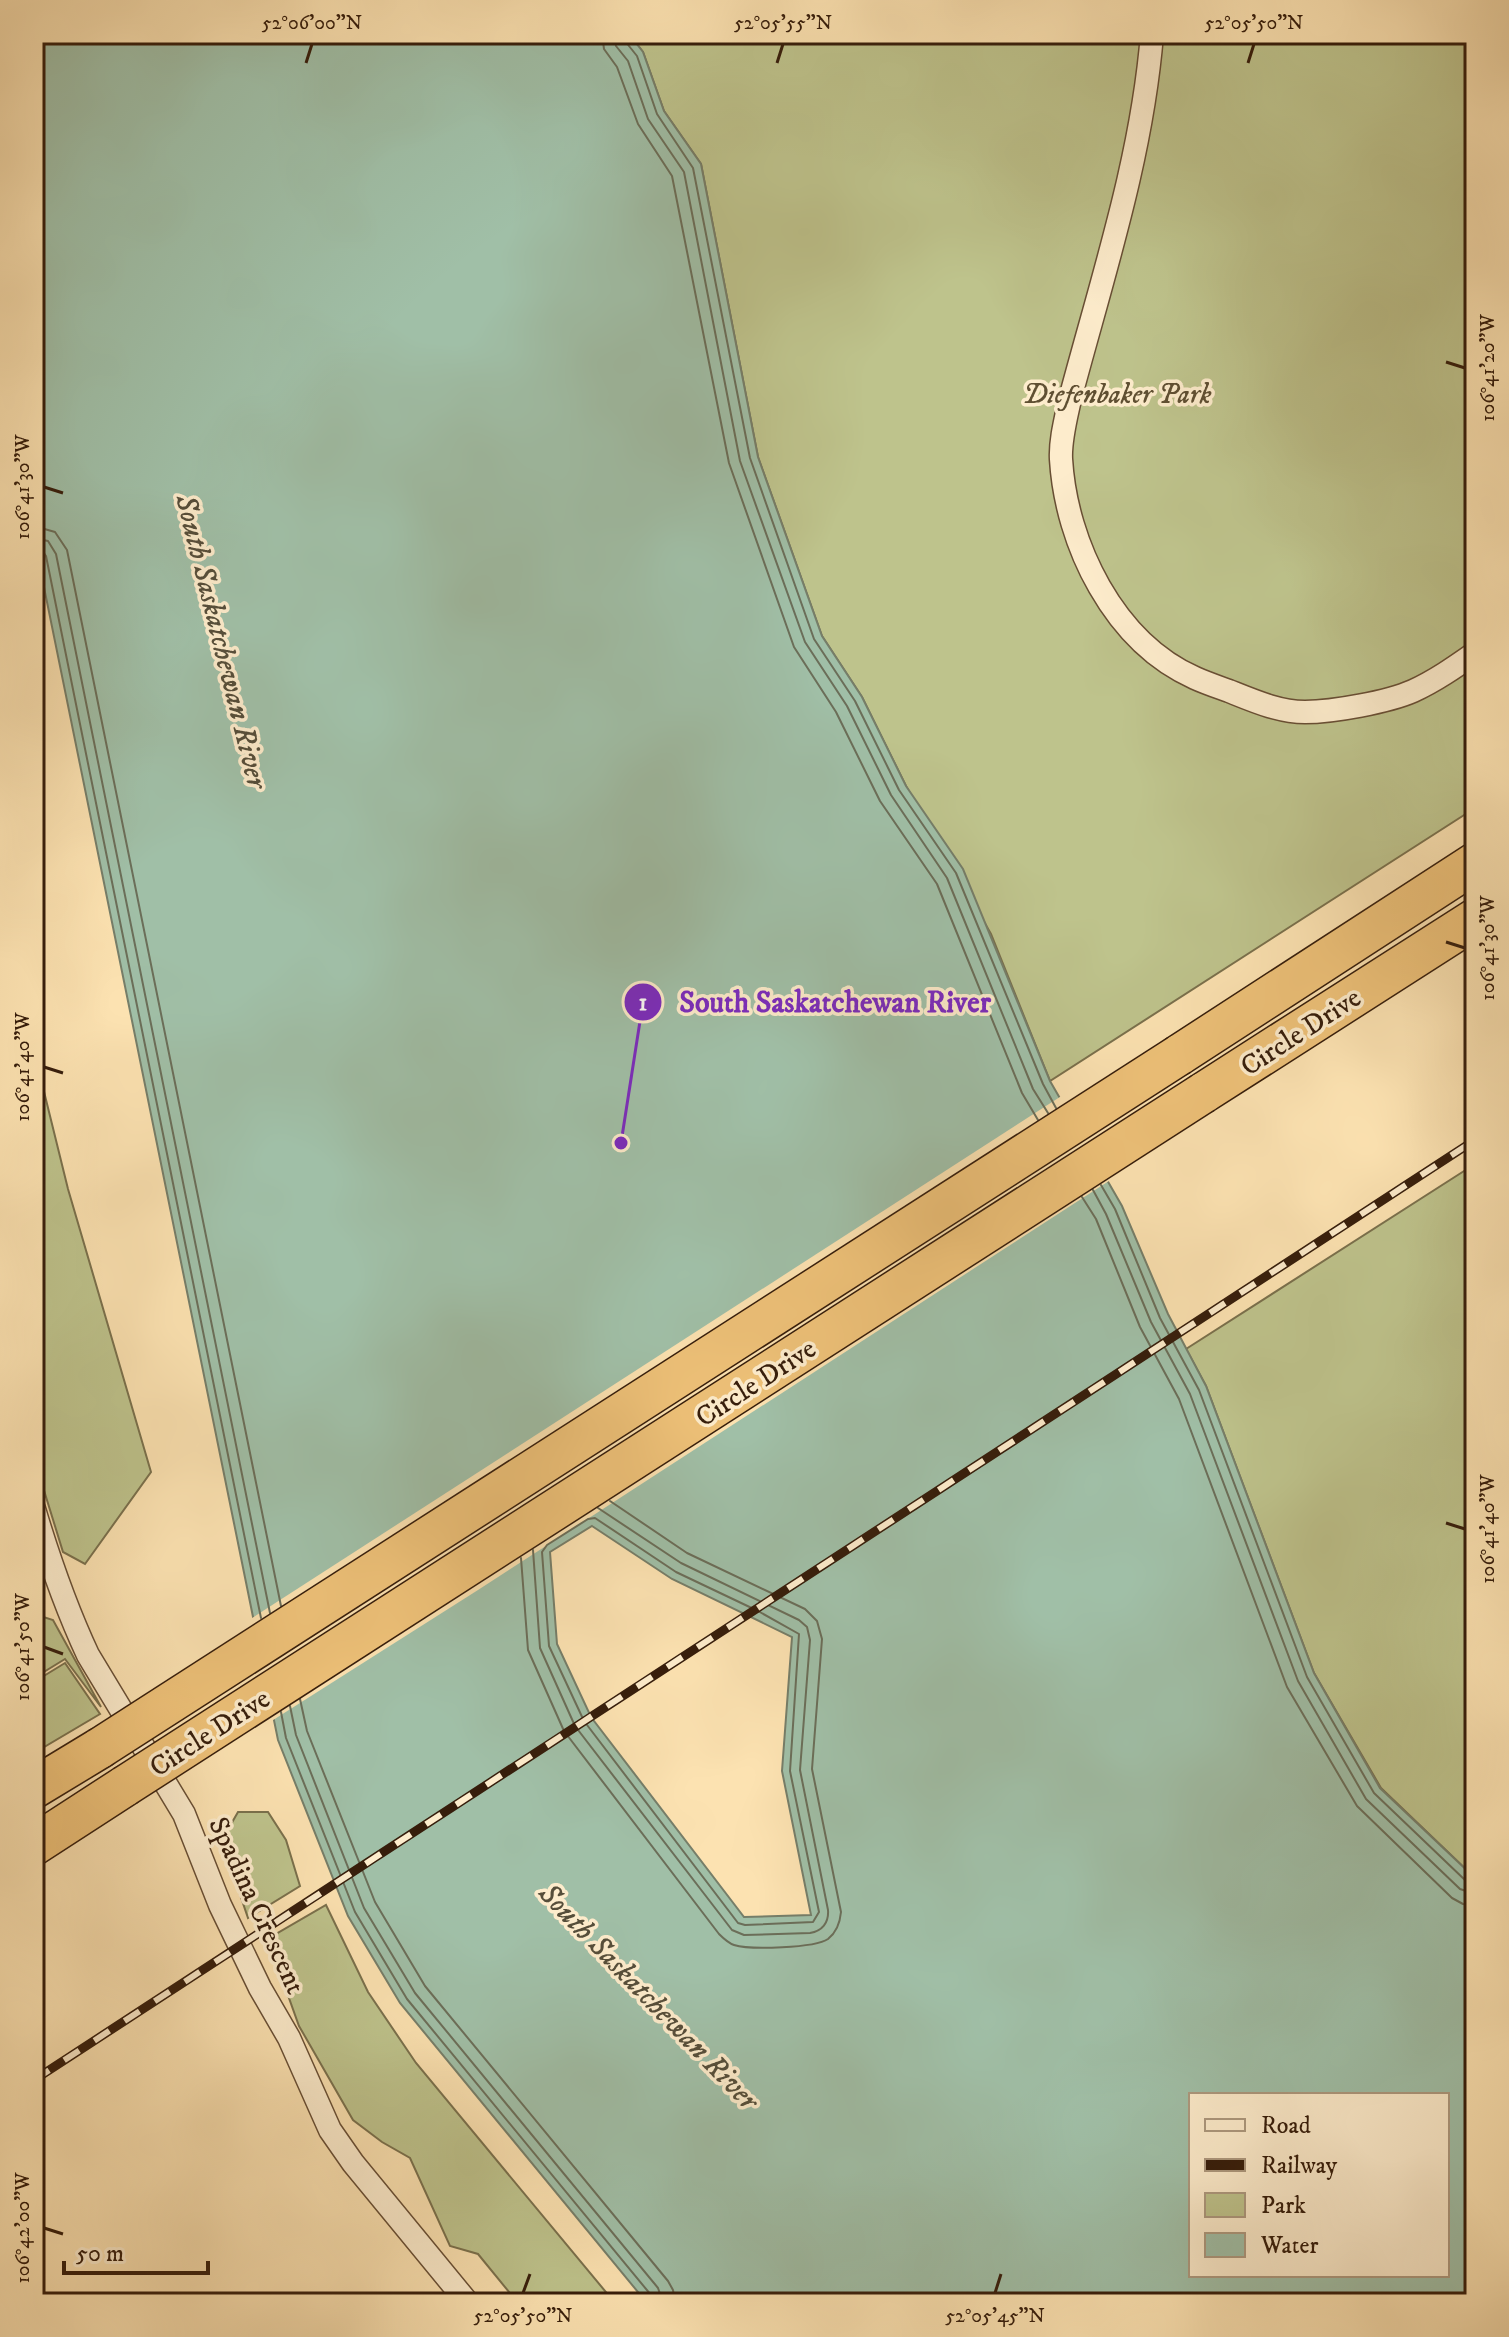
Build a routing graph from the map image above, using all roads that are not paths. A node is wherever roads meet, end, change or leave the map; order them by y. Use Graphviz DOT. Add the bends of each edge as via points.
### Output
graph roads {
  1 [pos="1152,34"];
  2 [pos="1475,653"];
  3 [pos="1475,863"];
  4 [pos="1475,919"];
  5 [pos="34,1509"];
  6 [pos="34,1788"];
  7 [pos="34,1845"];
  8 [pos="468,2303"];
  1 -- 2 [label="street" via="1137,150 1062,446 1071,515 1088,567 1116,610 1158,654 1194,678 1266,706 1335,710 1410,692"];
  3 -- 6 [label="highway, Circle Drive, bridge"];
  4 -- 7 [label="highway, Circle Drive, bridge"];
  5 -- 8 [label="street, Spadina Crescent" via="82,1642 184,1814 225,1916 330,2130"];
}
